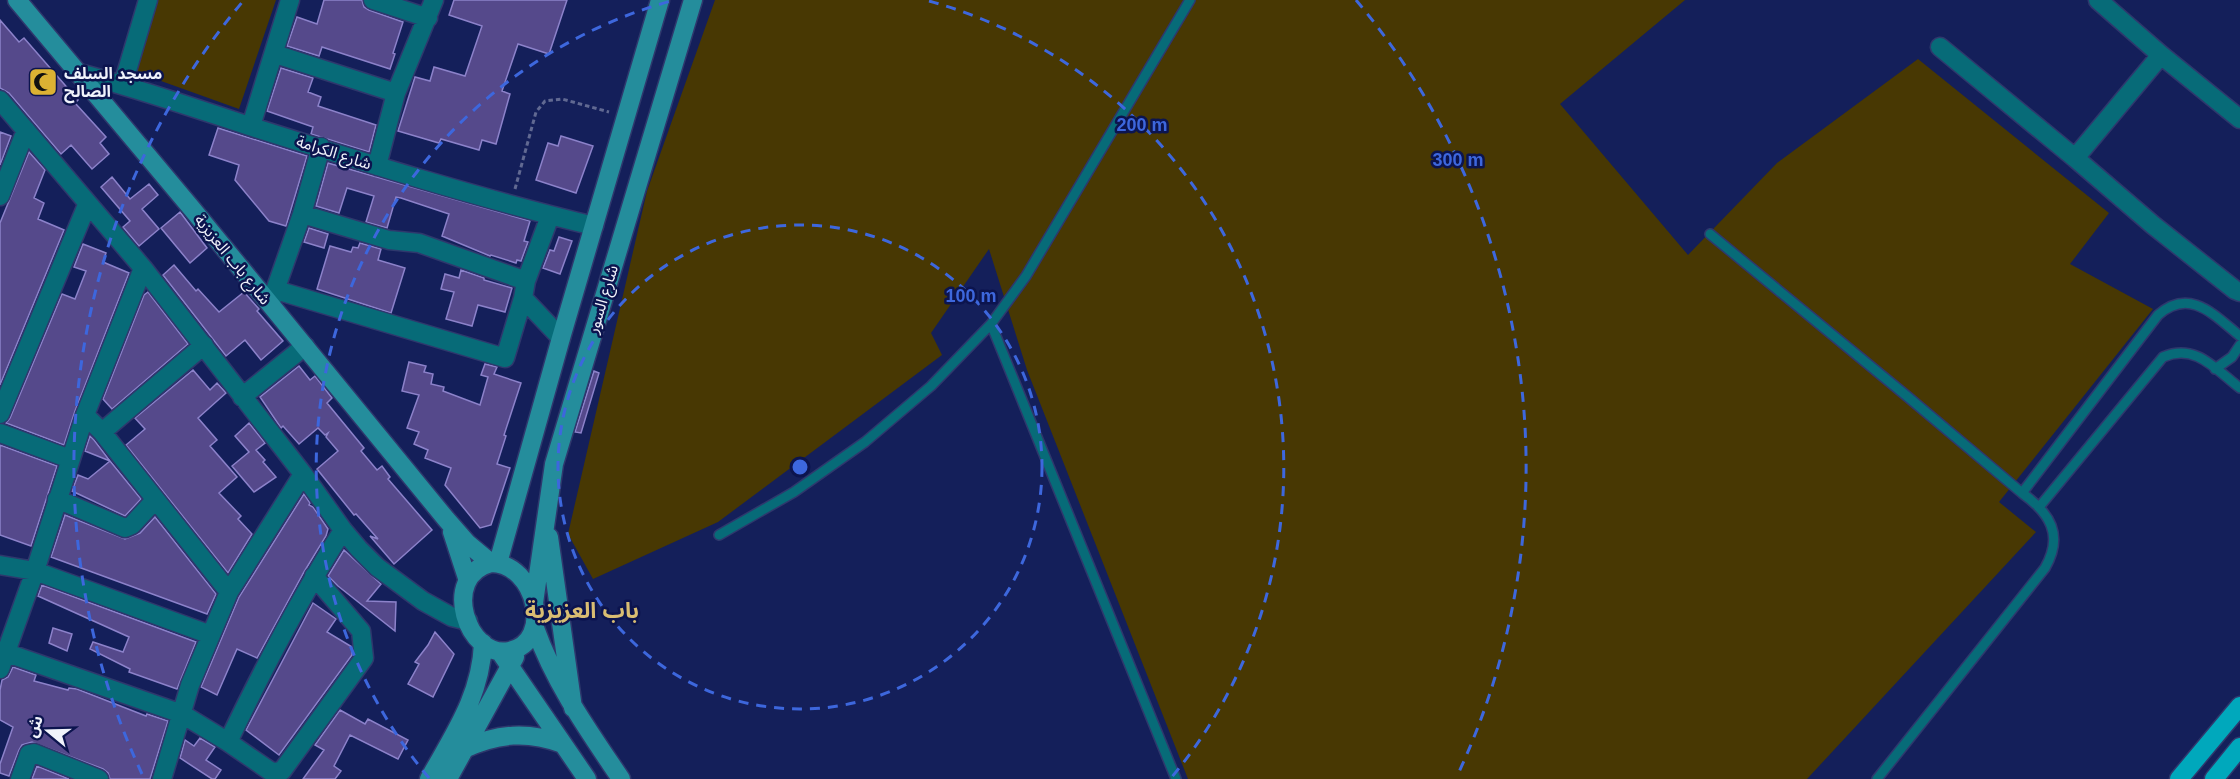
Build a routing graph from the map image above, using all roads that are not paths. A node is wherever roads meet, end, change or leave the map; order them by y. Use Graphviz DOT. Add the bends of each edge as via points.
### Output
graph roads {
  1 [pos="17,0"];
  2 [pos="290,0"];
  3 [pos="373,0"];
  4 [pos="434,0"];
  5 [pos="660,0"];
  6 [pos="693,0"];
  7 [pos="1190,0"];
  8 [pos="2098,0"];
  9 [pos="145,3"];
  10 [pos="428,18"];
  11 [pos="1940,47"];
  12 [pos="275,54"];
  13 [pos="2161,55"];
  14 [pos="75,72"];
  15 [pos="123,84"];
  16 [pos="396,93"];
  17 [pos="0,100"];
  18 [pos="2240,119"];
  19 [pos="251,126"];
  20 [pos="26,130"];
  21 [pos="321,147"];
  22 [pos="2075,158"];
  23 [pos="377,166"];
  24 [pos="0,196"];
  25 [pos="87,205"];
  26 [pos="302,214"];
  27 [pos="550,216"];
  28 [pos="594,226"];
  29 [pos="1710,234"];
  30 [pos="142,268"];
  31 [pos="524,289"];
  32 [pos="2240,292"];
  33 [pos="273,297"];
  34 [pos="991,324"];
  35 [pos="2240,336"];
  36 [pos="561,338"];
  37 [pos="204,345"];
  38 [pos="2240,345"];
  39 [pos="305,346"];
  40 [pos="2215,369"];
  41 [pos="2240,388"];
  42 [pos="242,397"];
  43 [pos="0,414"];
  44 [pos="85,415"];
  45 [pos="102,432"];
  46 [pos="0,434"];
  47 [pos="70,459"];
  48 [pos="303,474"];
  49 [pos="2022,493"];
  50 [pos="57,499"];
  51 [pos="155,500"];
  52 [pos="2040,506"];
  53 [pos="446,519"];
  54 [pos="546,519"];
  55 [pos="343,530"];
  56 [pos="719,535"];
  57 [pos="495,563"];
  58 [pos="0,565"];
  59 [pos="35,571"];
  60 [pos="314,576"];
  61 [pos="467,578"];
  62 [pos="229,592"];
  63 [pos="534,603"];
  64 [pos="468,621"];
  65 [pos="535,628"];
  66 [pos="211,635"];
  67 [pos="483,643"];
  68 [pos="505,659"];
  69 [pos="4,661"];
  70 [pos="2240,706"];
  71 [pos="573,708"];
  72 [pos="182,714"];
  73 [pos="228,742"];
  74 [pos="563,744"];
  75 [pos="2240,747"];
  76 [pos="464,749"];
  77 [pos="276,776"];
  78 [pos="20,779"];
  79 [pos="99,779"];
  80 [pos="162,779"];
  81 [pos="429,779"];
  82 [pos="448,779"];
  83 [pos="588,779"];
  84 [pos="621,779"];
  85 [pos="1176,779"];
  86 [pos="1877,779"];
  87 [pos="2179,779"];
  88 [pos="2214,779"];
  1 -- 14 [label="main road, شارع باب العزيزية"];
  2 -- 12 [label="street"];
  3 -- 10 [label="street"];
  4 -- 10 [label="street"];
  5 -- 28 [label="main road, شارع السور"];
  6 -- 54 [label="main road, شارع السور" via="560,442"];
  7 -- 34 [label="lane" via="1026,276"];
  8 -- 13 [label="street"];
  9 -- 15 [label="street"];
  10 -- 16 [label="street"];
  11 -- 22 [label="street"];
  12 -- 16 [label="street"];
  12 -- 19 [label="street"];
  13 -- 18 [label="street"];
  13 -- 22 [label="street"];
  14 -- 15 [label="street, شارع الكرامة"];
  14 -- 33 [label="main road, شارع باب العزيزية"];
  15 -- 19 [label="street, شارع الكرامة"];
  16 -- 23 [label="street"];
  17 -- 20 [label="street"];
  19 -- 21 [label="street, شارع الكرامة"];
  20 -- 24 [label="street"];
  20 -- 25 [label="street"];
  21 -- 23 [label="street, شارع الكرامة"];
  21 -- 26 [label="street"];
  22 -- 32 [label="street"];
  23 -- 27 [label="street, شارع الكرامة"];
  25 -- 30 [label="street"];
  25 -- 43 [label="street"];
  26 -- 31 [label="street" via="389,240 419,243"];
  26 -- 33 [label="street"];
  27 -- 28 [label="street, شارع الكرامة"];
  27 -- 31 [label="street"];
  28 -- 36 [label="main road, شارع السور"];
  29 -- 49 [label="lane"];
  30 -- 37 [label="street"];
  30 -- 44 [label="street"];
  31 -- 33 [label="street" via="505,358"];
  31 -- 36 [label="street"];
  33 -- 39 [label="main road, شارع باب العزيزية"];
  34 -- 56 [label="lane" via="931,386 865,442 794,492"];
  34 -- 85 [label="lane"];
  35 -- 49 [label="lane" via="2196,304 2176,303 2166,308"];
  36 -- 57 [label="main road, شارع السور"];
  37 -- 42 [label="street"];
  37 -- 45 [label="street"];
  38 -- 40 [label="lane" via="2232,357"];
  39 -- 42 [label="street"];
  39 -- 53 [label="main road, شارع باب العزيزية"];
  40 -- 41 [label="lane"];
  40 -- 52 [label="lane" via="2198,355 2186,352 2163,357"];
  42 -- 48 [label="street"];
  44 -- 45 [label="street"];
  44 -- 47 [label="street"];
  45 -- 51 [label="street"];
  46 -- 47 [label="street"];
  47 -- 50 [label="street"];
  48 -- 55 [label="street"];
  48 -- 62 [label="street"];
  49 -- 52 [label="lane"];
  50 -- 51 [label="street" via="125,528"];
  50 -- 59 [label="street"];
  51 -- 62 [label="street"];
  52 -- 86 [label="lane" via="2054,535 2045,568"];
  53 -- 57 [label="main road, شارع باب العزيزية" via="467,543"];
  53 -- 61 [label="main road, شارع باب العزيزية"];
  54 -- 63 [label="main road, شارع السور"];
  54 -- 71 [label="main road"];
  55 -- 60 [label="street"];
  55 -- 64 [label="street" via="377,567 405,589 435,609"];
  57 -- 61 [label="main road" via="474,570"];
  57 -- 63 [label="main road" via="508,565 522,578"];
  58 -- 59 [label="street"];
  59 -- 66 [label="street"];
  59 -- 69 [label="street"];
  60 -- 73 [label="street"];
  60 -- 77 [label="street" via="361,631 364,658 290,763"];
  61 -- 64 [label="main road" via="463,597"];
  62 -- 66 [label="street"];
  63 -- 65 [label="main road"];
  64 -- 67 [label="main road"];
  65 -- 68 [label="main road" via="526,642"];
  65 -- 71 [label="main road"];
  66 -- 72 [label="street"];
  67 -- 68 [label="main road"];
  67 -- 81 [label="main road" via="476,689"];
  68 -- 74 [label="main road"];
  68 -- 76 [label="main road"];
  69 -- 72 [label="street"];
  70 -- 87 [label="main road"];
  71 -- 84 [label="main road"];
  72 -- 73 [label="street"];
  72 -- 80 [label="street"];
  73 -- 77 [label="street"];
  74 -- 76 [label="main road" via="547,738 513,735"];
  74 -- 83 [label="main road"];
  75 -- 88 [label="main road"];
  76 -- 82 [label="main road"];
  78 -- 79 [label="street" via="26,759 34,753"];
}
